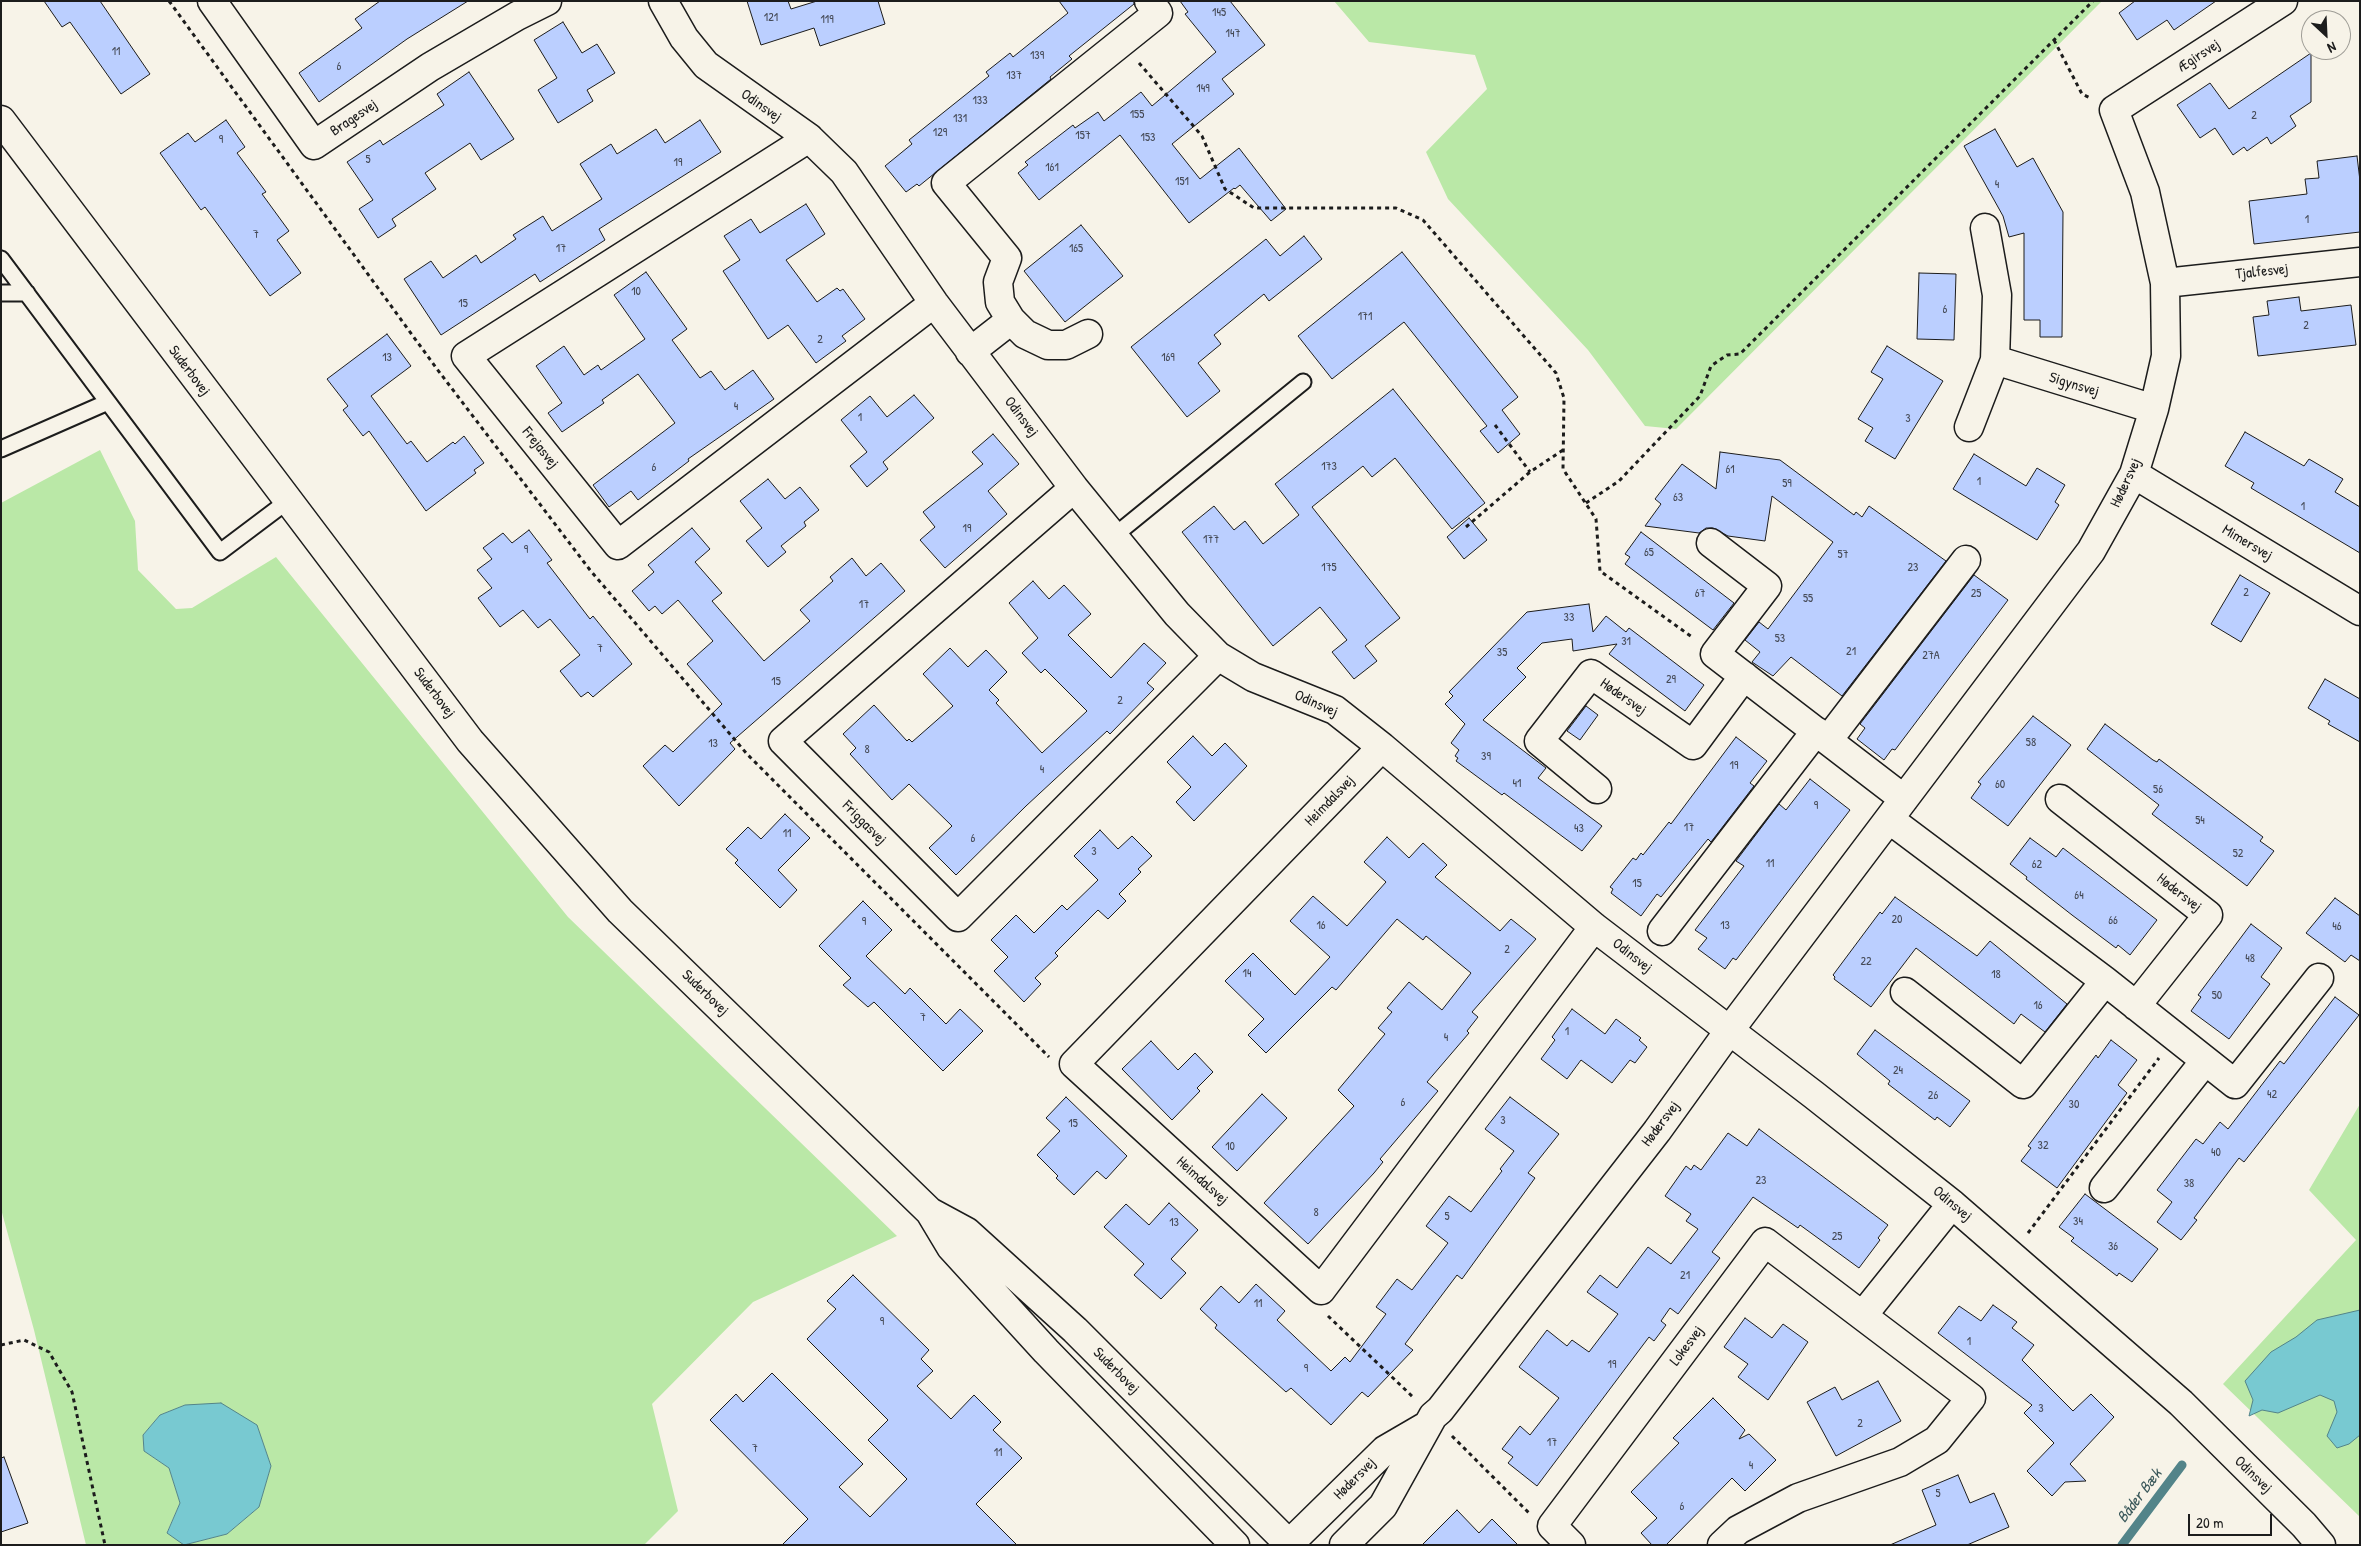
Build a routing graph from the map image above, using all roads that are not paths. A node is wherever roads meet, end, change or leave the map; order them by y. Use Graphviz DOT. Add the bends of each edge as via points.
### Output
graph roads {
  1 [pos="212,1"];
  2 [pos="547,1"];
  3 [pos="663,1"];
  4 [pos="1149,1"];
  5 [pos="2283,1"];
  6 [pos="2114,110"];
  7 [pos="1,120"];
  8 [pos="809,138"];
  9 [pos="1985,228"];
  10 [pos="1,258"];
  11 [pos="2360,262"];
  12 [pos="2165,283"];
  13 [pos="1,293"];
  14 [pos="27,293"];
  15 [pos="934,303"];
  16 [pos="1011,320"];
  17 [pos="1088,334"];
  18 [pos="970,352"];
  19 [pos="1994,360"];
  20 [pos="1303,382"];
  21 [pos="108,402"];
  22 [pos="2154,409"];
  23 [pos="1969,427"];
  24 [pos="1,449"];
  25 [pos="2134,474"];
  26 [pos="1074,488"];
  27 [pos="289,500"];
  28 [pos="1114,536"];
  29 [pos="1711,543"];
  30 [pos="1966,560"];
  31 [pos="2360,611"];
  32 [pos="1218,656"];
  33 [pos="1744,676"];
  34 [pos="1822,736"];
  35 [pos="1382,747"];
  36 [pos="1597,789"];
  37 [pos="2060,799"];
  38 [pos="1897,809"];
  39 [pos="1594,927"];
  40 [pos="1662,931"];
  41 [pos="2319,978"];
  42 [pos="2105,981"];
  43 [pos="1905,992"];
  44 [pos="2136,1006"];
  45 [pos="1729,1031"];
  46 [pos="2205,1061"];
  47 [pos="2104,1188"];
  48 [pos="1952,1204"];
  49 [pos="930,1212"];
  50 [pos="1863,1315"];
  51 [pos="1428,1425"];
  52 [pos="1289,1544"];
  53 [pos="1235,1545"];
  54 [pos="1344,1545"];
  55 [pos="1571,1545"];
  56 [pos="1722,1545"];
  57 [pos="2321,1545"];
  1 -- 2 [label="street, Bragesvej" via="314,145 430,67"];
  3 -- 8 [label="street, Odinsvej" via="684,38 706,65"];
  4 -- 16 [label="street" via="1158,13 946,183 1007,258 998,282 1000,302"];
  5 -- 6 [label="street, Ægirsvej"];
  6 -- 12 [label="street, Hødersvej" via="2145,192"];
  7 -- 27 [label="street, Suderbovej"];
  8 -- 15 [label="street, Odinsvej" via="844,172"];
  8 -- 15 [label="street, Frejasvej" via="466,356 618,546"];
  9 -- 19 [label="street" via="1997,295"];
  10 -- 14 [label="lane"];
  11 -- 12 [label="street, Tjalfesvej"];
  12 -- 22 [label="street, Hødersvej" via="2166,356"];
  13 -- 14 [label="lane"];
  14 -- 21 [label="lane"];
  15 -- 18 [label="street, Odinsvej"];
  16 -- 17 [label="street" via="1025,334 1048,345 1066,344"];
  16 -- 18 [label="street"];
  18 -- 26 [label="street, Odinsvej"];
  19 -- 22 [label="street, Sigynsvej"];
  19 -- 23 [label="street"];
  20 -- 28 [label="lane"];
  21 -- 24 [label="lane"];
  21 -- 27 [label="lane" via="220,552"];
  22 -- 25 [label="street, Hødersvej"];
  25 -- 31 [label="street, Mimersvej"];
  25 -- 38 [label="street, Hødersvej" via="2091,551"];
  26 -- 28 [label="street, Odinsvej"];
  26 -- 32 [label="street, Friggasvej" via="783,741 958,918"];
  27 -- 49 [label="street, Suderbovej" via="470,741 620,911"];
  28 -- 32 [label="street, Odinsvej" via="1177,614"];
  29 -- 33 [label="street" via="1767,586 1715,654"];
  30 -- 34 [label="street"];
  32 -- 35 [label="street, Odinsvej" via="1253,677 1335,710"];
  33 -- 34 [label="street"];
  33 -- 36 [label="street, Hødersvej" via="1692,745 1590,674 1539,741"];
  34 -- 38 [label="street"];
  34 -- 40 [label="street"];
  35 -- 39 [label="street, Odinsvej"];
  35 -- 39 [label="street, Heimdalsvej" via="1074,1064 1321,1290"];
  37 -- 44 [label="street, Hødersvej" via="2208,915"];
  38 -- 42 [label="street"];
  38 -- 45 [label="street, Hødersvej"];
  39 -- 45 [label="street, Odinsvej"];
  41 -- 46 [label="street" via="2235,1084"];
  42 -- 43 [label="street" via="2023,1084"];
  42 -- 44 [label="street"];
  44 -- 46 [label="street"];
  45 -- 48 [label="street, Odinsvej"];
  45 -- 51 [label="street, Hødersvej" via="1657,1131"];
  46 -- 47 [label="street"];
  48 -- 50 [label="street"];
  48 -- 57 [label="street, Odinsvej" via="2181,1403"];
  49 -- 52 [label="street, Suderbovej" via="967,1232 1075,1330"];
  49 -- 53 [label="street, Suderbovej" via="950,1247"];
  50 -- 55 [label="street, Lokesvej" via="1765,1242 1552,1526"];
  50 -- 56 [label="street, Lokesvej" via="1972,1398 1937,1440 1900,1462 1798,1498 1738,1530"];
  51 -- 52 [label="street, Hødersvej" via="1385,1450"];
  51 -- 54 [label="street, Hødersvej" via="1383,1506"];
}
